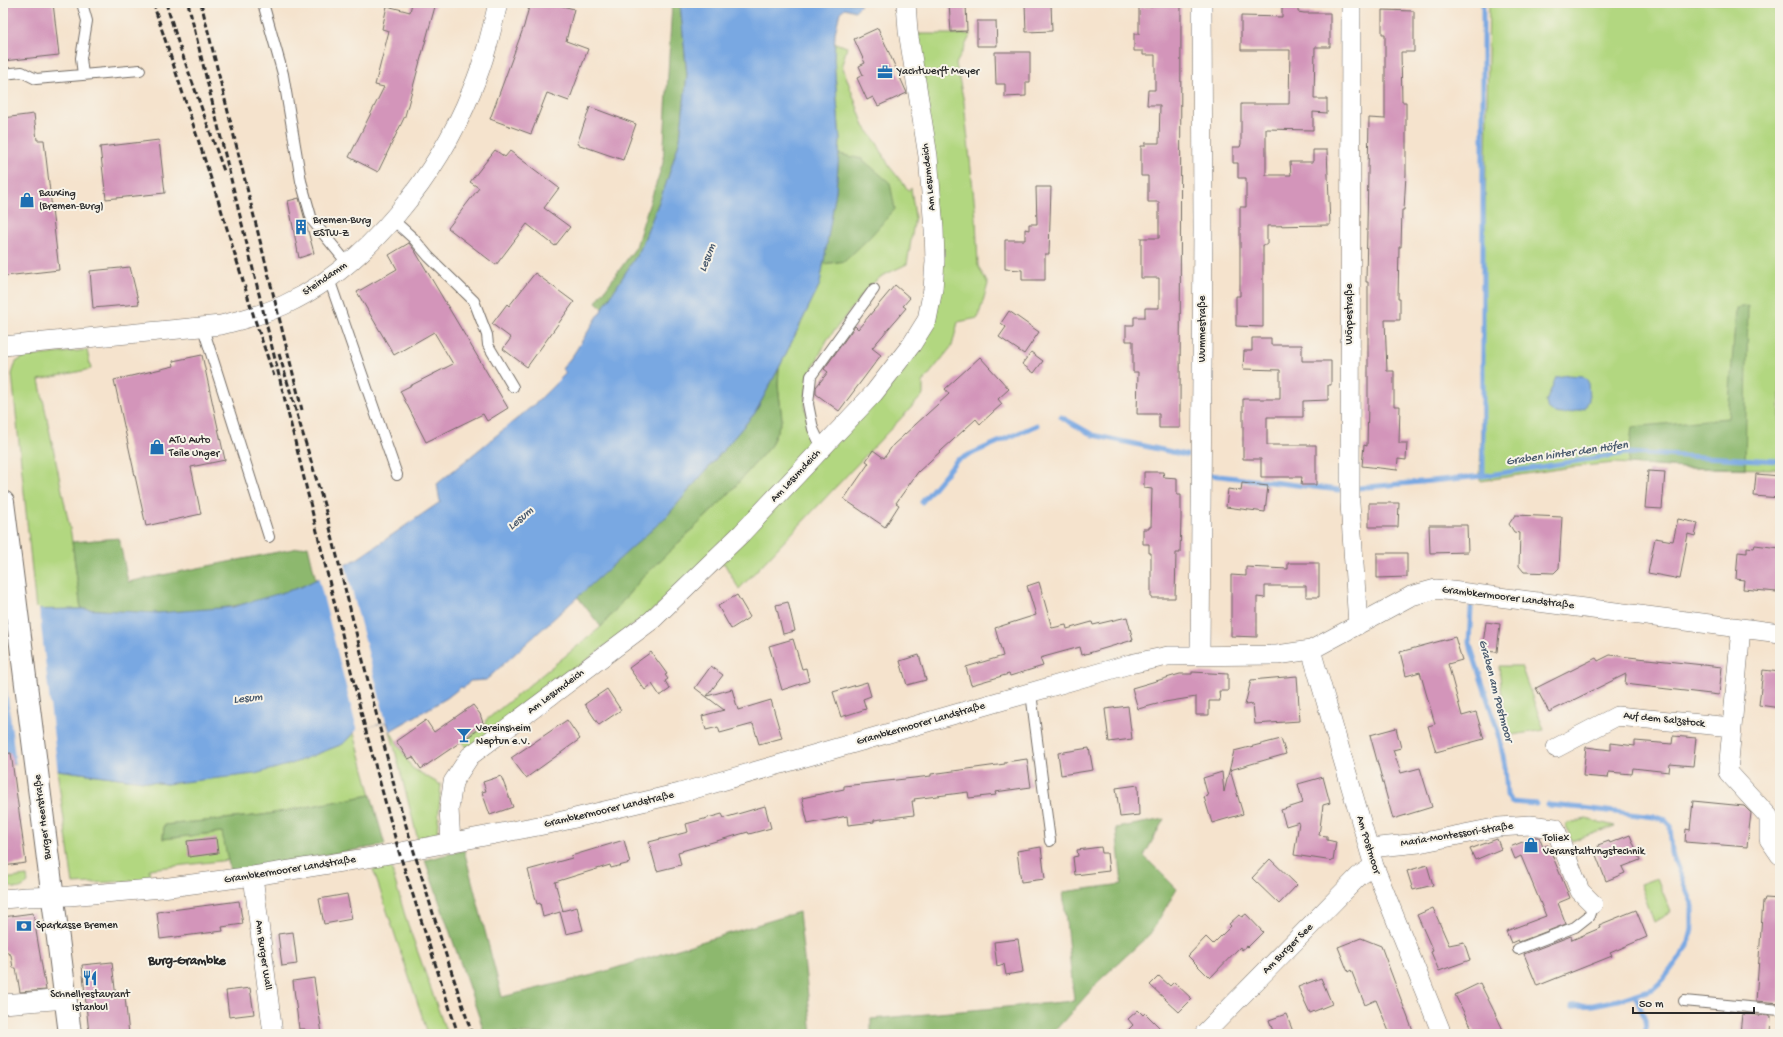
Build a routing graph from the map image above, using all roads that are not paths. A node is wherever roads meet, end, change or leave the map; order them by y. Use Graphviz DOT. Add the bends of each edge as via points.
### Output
graph roads {
  1 [pos="82,3"];
  2 [pos="263,3"];
  3 [pos="498,3"];
  4 [pos="906,3"];
  5 [pos="1202,3"];
  6 [pos="1350,3"];
  7 [pos="140,70"];
  8 [pos="3,74"];
  9 [pos="83,75"];
  10 [pos="392,219"];
  11 [pos="348,264"];
  12 [pos="329,279"];
  13 [pos="874,289"];
  14 [pos="203,328"];
  15 [pos="3,346"];
  16 [pos="513,387"];
  17 [pos="822,448"];
  18 [pos="397,475"];
  19 [pos="3,502"];
  20 [pos="269,537"];
  21 [pos="1358,625"];
  22 [pos="1741,628"];
  23 [pos="1780,633"];
  24 [pos="1311,650"];
  25 [pos="1200,655"];
  26 [pos="1031,693"];
  27 [pos="1732,727"];
  28 [pos="1556,748"];
  29 [pos="1050,841"];
  30 [pos="451,843"];
  31 [pos="1780,855"];
  32 [pos="1371,857"];
  33 [pos="253,876"];
  34 [pos="53,896"];
  35 [pos="3,899"];
  36 [pos="1593,904"];
  37 [pos="1518,949"];
  38 [pos="66,999"];
  39 [pos="1684,1001"];
  40 [pos="3,1004"];
  41 [pos="1780,1010"];
  42 [pos="70,1034"];
  43 [pos="273,1034"];
  44 [pos="1204,1034"];
  45 [pos="1442,1034"];
  1 -- 9 [label="lane" via="87,21 81,58"];
  2 -- 11 [label="lane" via="283,74 301,181 312,220"];
  3 -- 10 [label="street, Steindamm" via="488,46 456,125 439,156"];
  4 -- 17 [label="street, Am Lesumdeich" via="908,31 928,156 934,229 933,289 927,320 912,344 874,393"];
  5 -- 25 [label="street, Wummestraße"];
  6 -- 21 [label="street, Wörpestraße" via="1350,503"];
  7 -- 9 [label="lane"];
  8 -- 9 [label="lane" via="22,72 36,79"];
  10 -- 11 [label="street, Steindamm"];
  10 -- 16 [label="lane" via="474,301 487,335 488,345"];
  11 -- 12 [label="street, Steindamm"];
  12 -- 14 [label="street, Steindamm" via="284,305 254,317"];
  12 -- 18 [label="lane"];
  13 -- 17 [label="lane" via="811,376 808,404 813,429"];
  14 -- 15 [label="street, Steindamm"];
  14 -- 20 [label="lane"];
  17 -- 30 [label="street, Am Lesumdeich" via="742,533 652,620 470,756 453,782 449,809"];
  19 -- 34 [label="main road, Burger Heerstraße"];
  21 -- 22 [label="street, Grambkermoorer Landstraße" via="1411,596 1436,589"];
  21 -- 24 [label="street, Grambkermoorer Landstraße"];
  22 -- 23 [label="street, Grambkermoorer Landstraße"];
  22 -- 27 [label="street"];
  24 -- 25 [label="street, Grambkermoorer Landstraße" via="1277,655"];
  24 -- 32 [label="street, Am Postmoor"];
  25 -- 26 [label="street, Grambkermoorer Landstraße" via="1168,656 1137,662"];
  26 -- 29 [label="lane"];
  26 -- 30 [label="street, Grambkermoorer Landstraße" via="680,793 554,823"];
  27 -- 28 [label="street, Auf dem Salzstock" via="1617,716"];
  27 -- 31 [label="street" via="1728,772 1769,817 1769,839"];
  30 -- 33 [label="street, Grambkermoorer Landstraße"];
  32 -- 36 [label="street, Maria-Montessori-Straße" via="1419,843 1499,827 1530,825 1555,828 1580,891"];
  32 -- 44 [label="street, Am Burger See" via="1359,876"];
  32 -- 45 [label="street, Am Postmoor"];
  33 -- 34 [label="street, Grambkermoorer Landstraße" via="153,889"];
  33 -- 43 [label="street, Am Burger Wall"];
  34 -- 35 [label="street, Grambkermoorer Landstraße"];
  34 -- 38 [label="main road, Burger Heerstraße"];
  36 -- 37 [label="lane" via="1589,916 1575,927"];
  38 -- 40 [label="street"];
  38 -- 42 [label="main road, Burger Heerstraße"];
  39 -- 41 [label="lane"];
}
